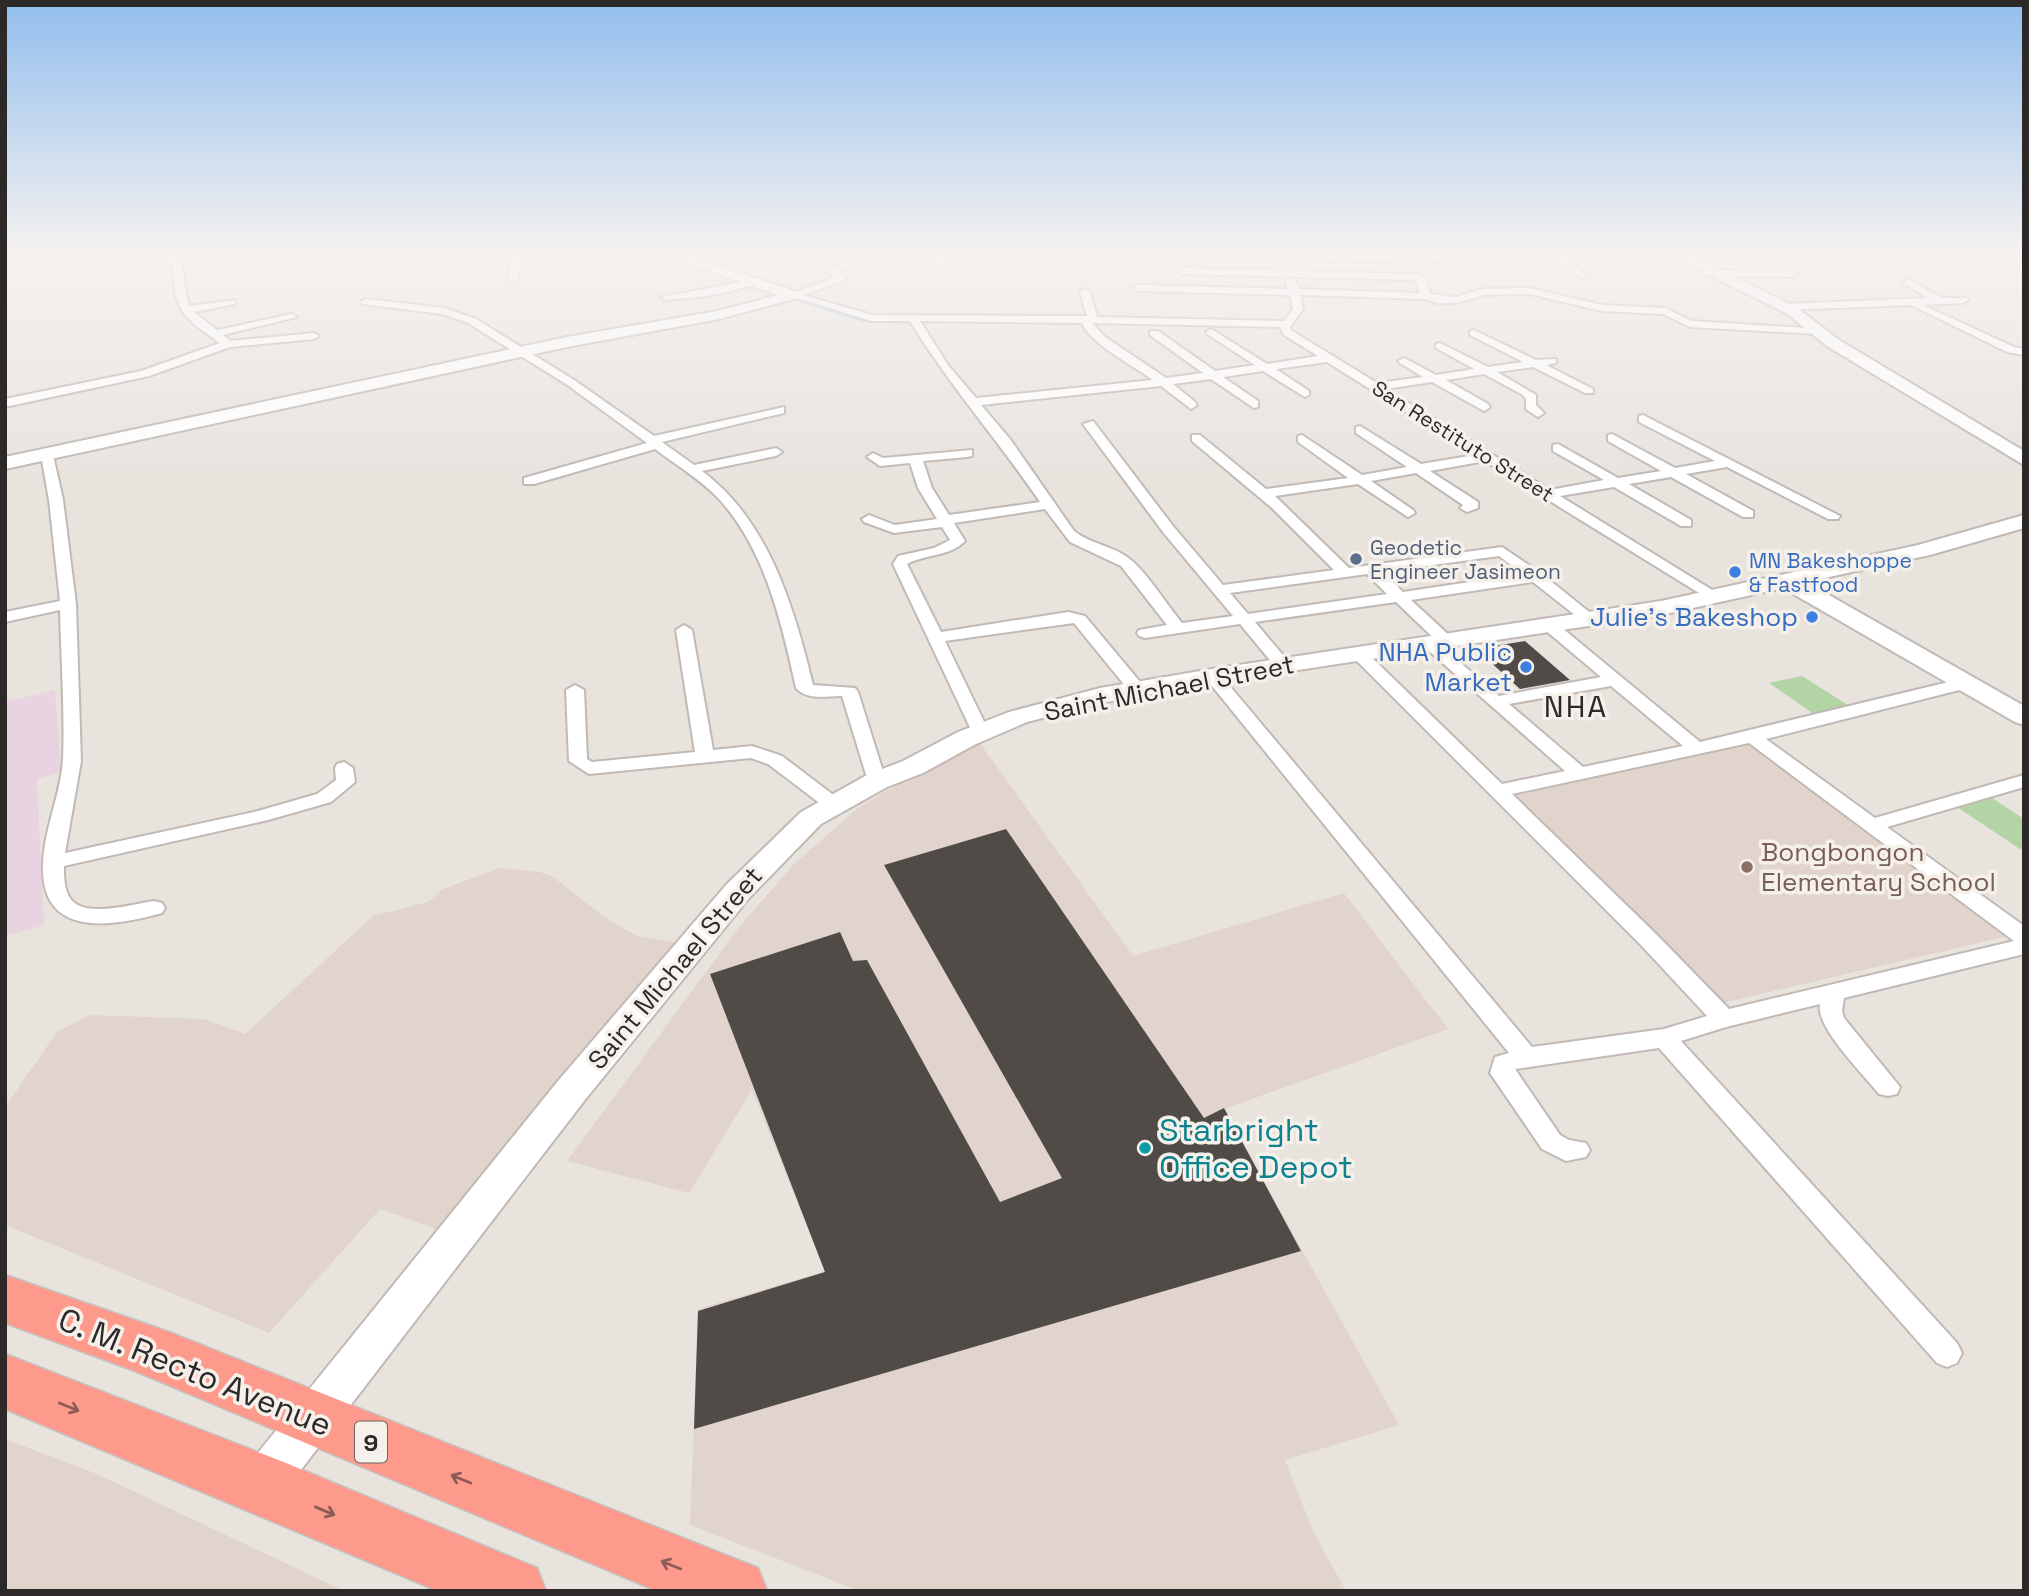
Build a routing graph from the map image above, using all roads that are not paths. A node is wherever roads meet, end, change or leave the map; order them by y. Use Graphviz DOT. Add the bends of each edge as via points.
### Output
graph roads {
  1 [pos="219,326"];
  2 [pos="482,326"];
  3 [pos="660,326"];
  4 [pos="918,326"];
  5 [pos="1092,326"];
  6 [pos="1285,326"];
  7 [pos="1738,326"];
  8 [pos="1812,326"];
  9 [pos="1962,326"];
  10 [pos="215,327"];
  11 [pos="1748,327"];
  12 [pos="1818,331"];
  13 [pos="1211,332"];
  14 [pos="1154,333"];
  15 [pos="1474,333"];
  16 [pos="314,336"];
  17 [pos="228,344"];
  18 [pos="1440,346"];
  19 [pos="520,352"];
  20 [pos="2024,352"];
  21 [pos="1329,358"];
  22 [pos="1404,361"];
  23 [pos="1552,361"];
  24 [pos="1533,363"];
  25 [pos="1265,367"];
  26 [pos="1486,371"];
  27 [pos="1216,374"];
  28 [pos="1436,378"];
  29 [pos="1164,382"];
  30 [pos="1376,387"];
  31 [pos="1589,391"];
  32 [pos="1305,393"];
  33 [pos="972,402"];
  34 [pos="5,403"];
  35 [pos="1254,404"];
  36 [pos="1191,405"];
  37 [pos="1484,407"];
  38 [pos="780,410"];
  39 [pos="1538,413"];
  40 [pos="1643,419"];
  41 [pos="1089,424"];
  42 [pos="1360,430"];
  43 [pos="1196,438"];
  44 [pos="1612,438"];
  45 [pos="1302,439"];
  46 [pos="655,442"];
  47 [pos="2005,447"];
  48 [pos="2024,447"];
  49 [pos="1558,448"];
  50 [pos="776,452"];
  51 [pos="967,453"];
  52 [pos="47,455"];
  53 [pos="1488,456"];
  54 [pos="873,457"];
  55 [pos="915,458"];
  56 [pos="2024,458"];
  57 [pos="1727,463"];
  58 [pos="5,464"];
  59 [pos="1419,468"];
  60 [pos="691,469"];
  61 [pos="1673,472"];
  62 [pos="1360,479"];
  63 [pos="529,481"];
  64 [pos="1616,482"];
  65 [pos="1263,494"];
  66 [pos="1548,494"];
  67 [pos="1047,505"];
  68 [pos="1467,508"];
  69 [pos="1408,513"];
  70 [pos="1748,514"];
  71 [pos="1833,516"];
  72 [pos="869,519"];
  73 [pos="947,521"];
  74 [pos="2024,521"];
  75 [pos="1686,523"];
  76 [pos="1369,568"];
  77 [pos="1345,572"];
  78 [pos="1537,578"];
  79 [pos="1786,580"];
  80 [pos="1219,590"];
  81 [pos="1712,596"];
  82 [pos="1400,598"];
  83 [pos="68,604"];
  84 [pos="5,617"];
  85 [pos="1244,619"];
  86 [pos="1591,620"];
  87 [pos="1550,626"];
  88 [pos="1178,629"];
  89 [pos="684,630"];
  90 [pos="1145,633"];
  91 [pos="935,638"];
  92 [pos="1438,643"];
  93 [pos="1358,654"];
  94 [pos="1284,666"];
  95 [pos="1212,676"];
  96 [pos="1614,680"];
  97 [pos="1965,683"];
  98 [pos="1138,689"];
  99 [pos="575,690"];
  100 [pos="1498,701"];
  101 [pos="2024,717"];
  102 [pos="980,732"];
  103 [pos="1752,737"];
  104 [pos="1697,749"];
  105 [pos="705,756"];
  106 [pos="344,768"];
  107 [pos="1579,773"];
  108 [pos="877,780"];
  109 [pos="2024,781"];
  110 [pos="1497,791"];
  111 [pos="833,804"];
  112 [pos="1872,825"];
  113 [pos="53,862"];
  114 [pos="154,908"];
  115 [pos="2024,937"];
  116 [pos="2024,946"];
  117 [pos="1833,993"];
  118 [pos="1724,1019"];
  119 [pos="1664,1038"];
  120 [pos="1526,1057"];
  121 [pos="1888,1087"];
  122 [pos="1577,1150"];
  123 [pos="5,1299"];
  124 [pos="1947,1353"];
  125 [pos="5,1381"];
  126 [pos="314,1418"];
  127 [pos="261,1485"];
  128 [pos="514,1591"];
  129 [pos="735,1591"];
  1 -- 10 [label="street"];
  2 -- 19 [label="street"];
  3 -- 19 [label="street"];
  4 -- 33 [label="street"];
  5 -- 29 [label="street" via="1101,339"];
  6 -- 21 [label="street, San Restituto Street" via="1288,333"];
  7 -- 11 [label="street"];
  8 -- 12 [label="street"];
  9 -- 20 [label="street"];
  10 -- 17 [label="street"];
  11 -- 12 [label="street"];
  12 -- 47 [label="street" via="1900,386"];
  13 -- 25 [label="street"];
  14 -- 27 [label="street"];
  15 -- 24 [label="street"];
  16 -- 17 [label="street"];
  17 -- 34 [label="street" via="143,376"];
  18 -- 26 [label="street"];
  19 -- 46 [label="street"];
  19 -- 52 [label="street"];
  21 -- 25 [label="street"];
  21 -- 30 [label="street, San Restituto Street"];
  22 -- 28 [label="street"];
  23 -- 24 [label="street"];
  24 -- 26 [label="street"];
  24 -- 31 [label="street"];
  25 -- 27 [label="street"];
  25 -- 32 [label="street"];
  26 -- 28 [label="street"];
  26 -- 39 [label="street" via="1531,396 1530,406"];
  27 -- 29 [label="street"];
  27 -- 35 [label="street"];
  28 -- 30 [label="street"];
  28 -- 37 [label="street"];
  29 -- 33 [label="street"];
  29 -- 36 [label="street"];
  30 -- 53 [label="street, San Restituto Street"];
  33 -- 67 [label="street" via="1006,442"];
  38 -- 46 [label="street"];
  40 -- 57 [label="street"];
  41 -- 80 [label="street"];
  42 -- 59 [label="street"];
  43 -- 65 [label="street"];
  44 -- 61 [label="street"];
  45 -- 62 [label="street"];
  46 -- 60 [label="street"];
  46 -- 63 [label="street"];
  47 -- 48 [label="street"];
  47 -- 56 [label="street"];
  49 -- 64 [label="street"];
  50 -- 60 [label="street"];
  51 -- 55 [label="street"];
  52 -- 58 [label="street"];
  52 -- 83 [label="street"];
  53 -- 59 [label="street"];
  53 -- 66 [label="street, San Restituto Street"];
  54 -- 55 [label="street" via="880,462"];
  55 -- 73 [label="street" via="925,488"];
  57 -- 61 [label="street"];
  57 -- 71 [label="street"];
  59 -- 62 [label="street"];
  59 -- 68 [label="street" via="1473,505"];
  60 -- 108 [label="street" via="733,507 755,544 778,592 807,690 849,692"];
  61 -- 64 [label="street"];
  61 -- 70 [label="street"];
  62 -- 65 [label="street"];
  62 -- 69 [label="street"];
  64 -- 66 [label="street"];
  64 -- 75 [label="street"];
  65 -- 77 [label="street"];
  66 -- 81 [label="street, San Restituto Street"];
  67 -- 73 [label="street"];
  67 -- 88 [label="street" via="1076,541 1126,563"];
  72 -- 73 [label="street" via="894,529"];
  73 -- 91 [label="street" via="956,536 955,545 901,560"];
  74 -- 79 [label="street, Saint Michael Street" via="1922,550"];
  76 -- 77 [label="street"];
  76 -- 78 [label="street" via="1502,551"];
  76 -- 82 [label="street"];
  77 -- 80 [label="street"];
  78 -- 82 [label="street"];
  78 -- 86 [label="street"];
  79 -- 81 [label="street, Saint Michael Street"];
  79 -- 97 [label="street"];
  80 -- 85 [label="street"];
  81 -- 86 [label="street, Saint Michael Street"];
  82 -- 85 [label="street"];
  82 -- 92 [label="street"];
  83 -- 84 [label="street"];
  83 -- 113 [label="street" via="72,761"];
  85 -- 88 [label="street"];
  85 -- 94 [label="street"];
  86 -- 87 [label="street, Saint Michael Street"];
  87 -- 92 [label="street, Saint Michael Street"];
  87 -- 96 [label="street"];
  88 -- 90 [label="street"];
  89 -- 105 [label="street"];
  91 -- 98 [label="street" via="1079,619"];
  91 -- 102 [label="street"];
  92 -- 93 [label="street, Saint Michael Street"];
  92 -- 100 [label="street"];
  93 -- 94 [label="street, Saint Michael Street"];
  93 -- 110 [label="street"];
  94 -- 95 [label="street, Saint Michael Street"];
  95 -- 98 [label="street, Saint Michael Street"];
  95 -- 120 [label="street"];
  96 -- 100 [label="street"];
  96 -- 104 [label="street"];
  97 -- 101 [label="street"];
  97 -- 103 [label="street"];
  98 -- 102 [label="street, Saint Michael Street" via="1040,711"];
  99 -- 105 [label="street" via="578,761 583,767"];
  100 -- 107 [label="street"];
  102 -- 108 [label="street, Saint Michael Street"];
  103 -- 104 [label="street"];
  103 -- 112 [label="street"];
  104 -- 107 [label="street"];
  105 -- 111 [label="street" via="744,751 761,754"];
  106 -- 113 [label="street" via="346,782 324,798"];
  107 -- 110 [label="street"];
  108 -- 111 [label="street, Saint Michael Street"];
  109 -- 112 [label="street"];
  110 -- 118 [label="street"];
  111 -- 126 [label="street, Saint Michael Street" via="799,828 729,901 571,1091"];
  112 -- 115 [label="street"];
  113 -- 114 [label="street" via="52,881 63,908 72,915 96,918"];
  116 -- 117 [label="street"];
  117 -- 118 [label="street"];
  117 -- 121 [label="street" via="1830,1011 1834,1022"];
  118 -- 119 [label="street"];
  119 -- 120 [label="street"];
  119 -- 124 [label="street"];
  120 -- 122 [label="street" via="1504,1063 1502,1073 1551,1142 1566,1151"];
  123 -- 126 [label="highway, C. M. Recto Avenue / 9" via="149,1350"];
  125 -- 127 [label="highway, one-way"];
  126 -- 127 [label="street, Saint Michael Street"];
  129 -- 126 [label="highway, C. M. Recto Avenue / 9, one-way"];
  127 -- 128 [label="highway, one-way"];
}
